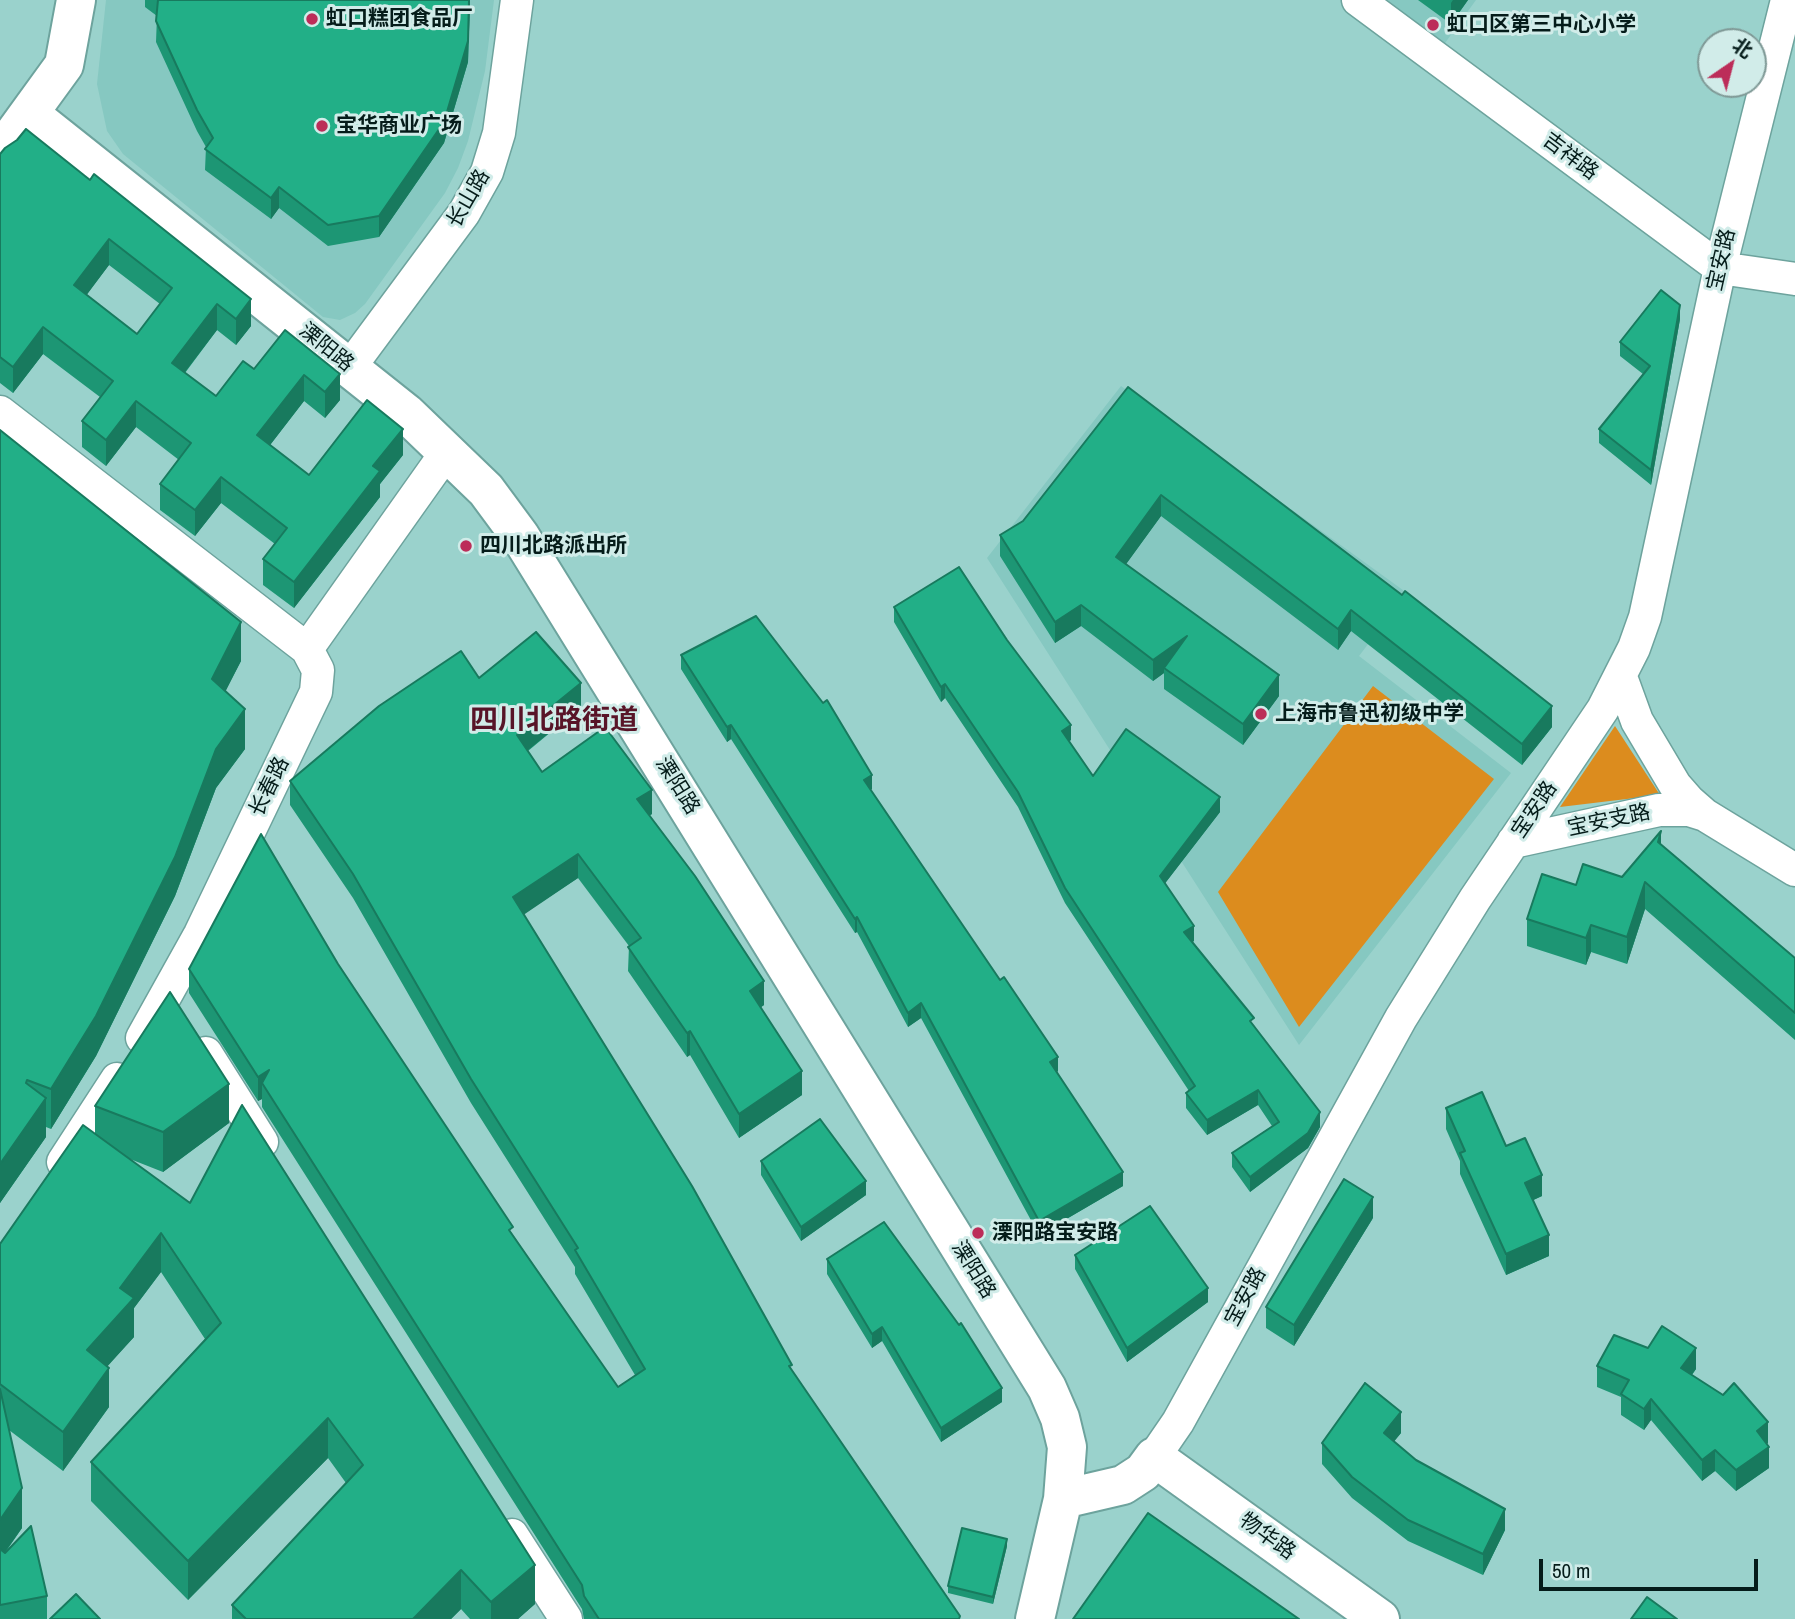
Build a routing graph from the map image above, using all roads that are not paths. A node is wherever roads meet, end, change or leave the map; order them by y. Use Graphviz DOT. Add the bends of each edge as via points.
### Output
graph roads {
  1 [pos="76,0"];
  2 [pos="517,0"];
  3 [pos="1359,0"];
  4 [pos="1787,0"];
  5 [pos="30,114"];
  6 [pos="0,153"];
  7 [pos="1720,268"];
  8 [pos="1795,279"];
  9 [pos="350,367"];
  10 [pos="0,412"];
  11 [pos="448,450"];
  12 [pos="307,649"];
  13 [pos="1621,677"];
  14 [pos="1705,815"];
  15 [pos="1513,842"];
  16 [pos="1795,870"];
  17 [pos="180,1013"];
  18 [pos="281,1171"];
  19 [pos="45,1188"];
  20 [pos="1154,1457"];
  21 [pos="1063,1499"];
  22 [pos="498,1513"];
  23 [pos="566,1619"];
  24 [pos="1035,1619"];
  25 [pos="1380,1619"];
  1 -- 5 [label="street" via="64,65"];
  2 -- 9 [label="street, 长山路" via="499,133 487,172 464,213"];
  3 -- 7 [label="street, 吉祥路"];
  4 -- 7 [label="street, 宝安路"];
  5 -- 6 [label="street"];
  5 -- 9 [label="street, 溧阳路"];
  7 -- 8 [label="street, 吉祥路"];
  7 -- 13 [label="street, 宝安路" via="1645,617"];
  9 -- 11 [label="street, 溧阳路"];
  10 -- 12 [label="street"];
  11 -- 12 [label="street"];
  11 -- 21 [label="street, 溧阳路" via="520,536 591,647 1047,1388 1066,1447"];
  12 -- 17 [label="street, 长春路" via="318,670 316,692 200,934"];
  13 -- 14 [label="street, 宝安支路" via="1637,721 1675,785"];
  13 -- 15 [label="street, 宝安路"];
  14 -- 15 [label="street, 宝安支路" via="1659,810"];
  14 -- 16 [label="street, 宝安支路"];
  15 -- 20 [label="street, 宝安路" via="1383,1049"];
  17 -- 18 [label="street"];
  17 -- 19 [label="street, 长春路" via="101,1105"];
  20 -- 21 [label="street, 宝安路" via="1143,1472 1123,1485"];
  20 -- 25 [label="street, 物华路"];
  21 -- 24 [label="street, 溧阳路"];
  22 -- 23 [label="street"];
}
